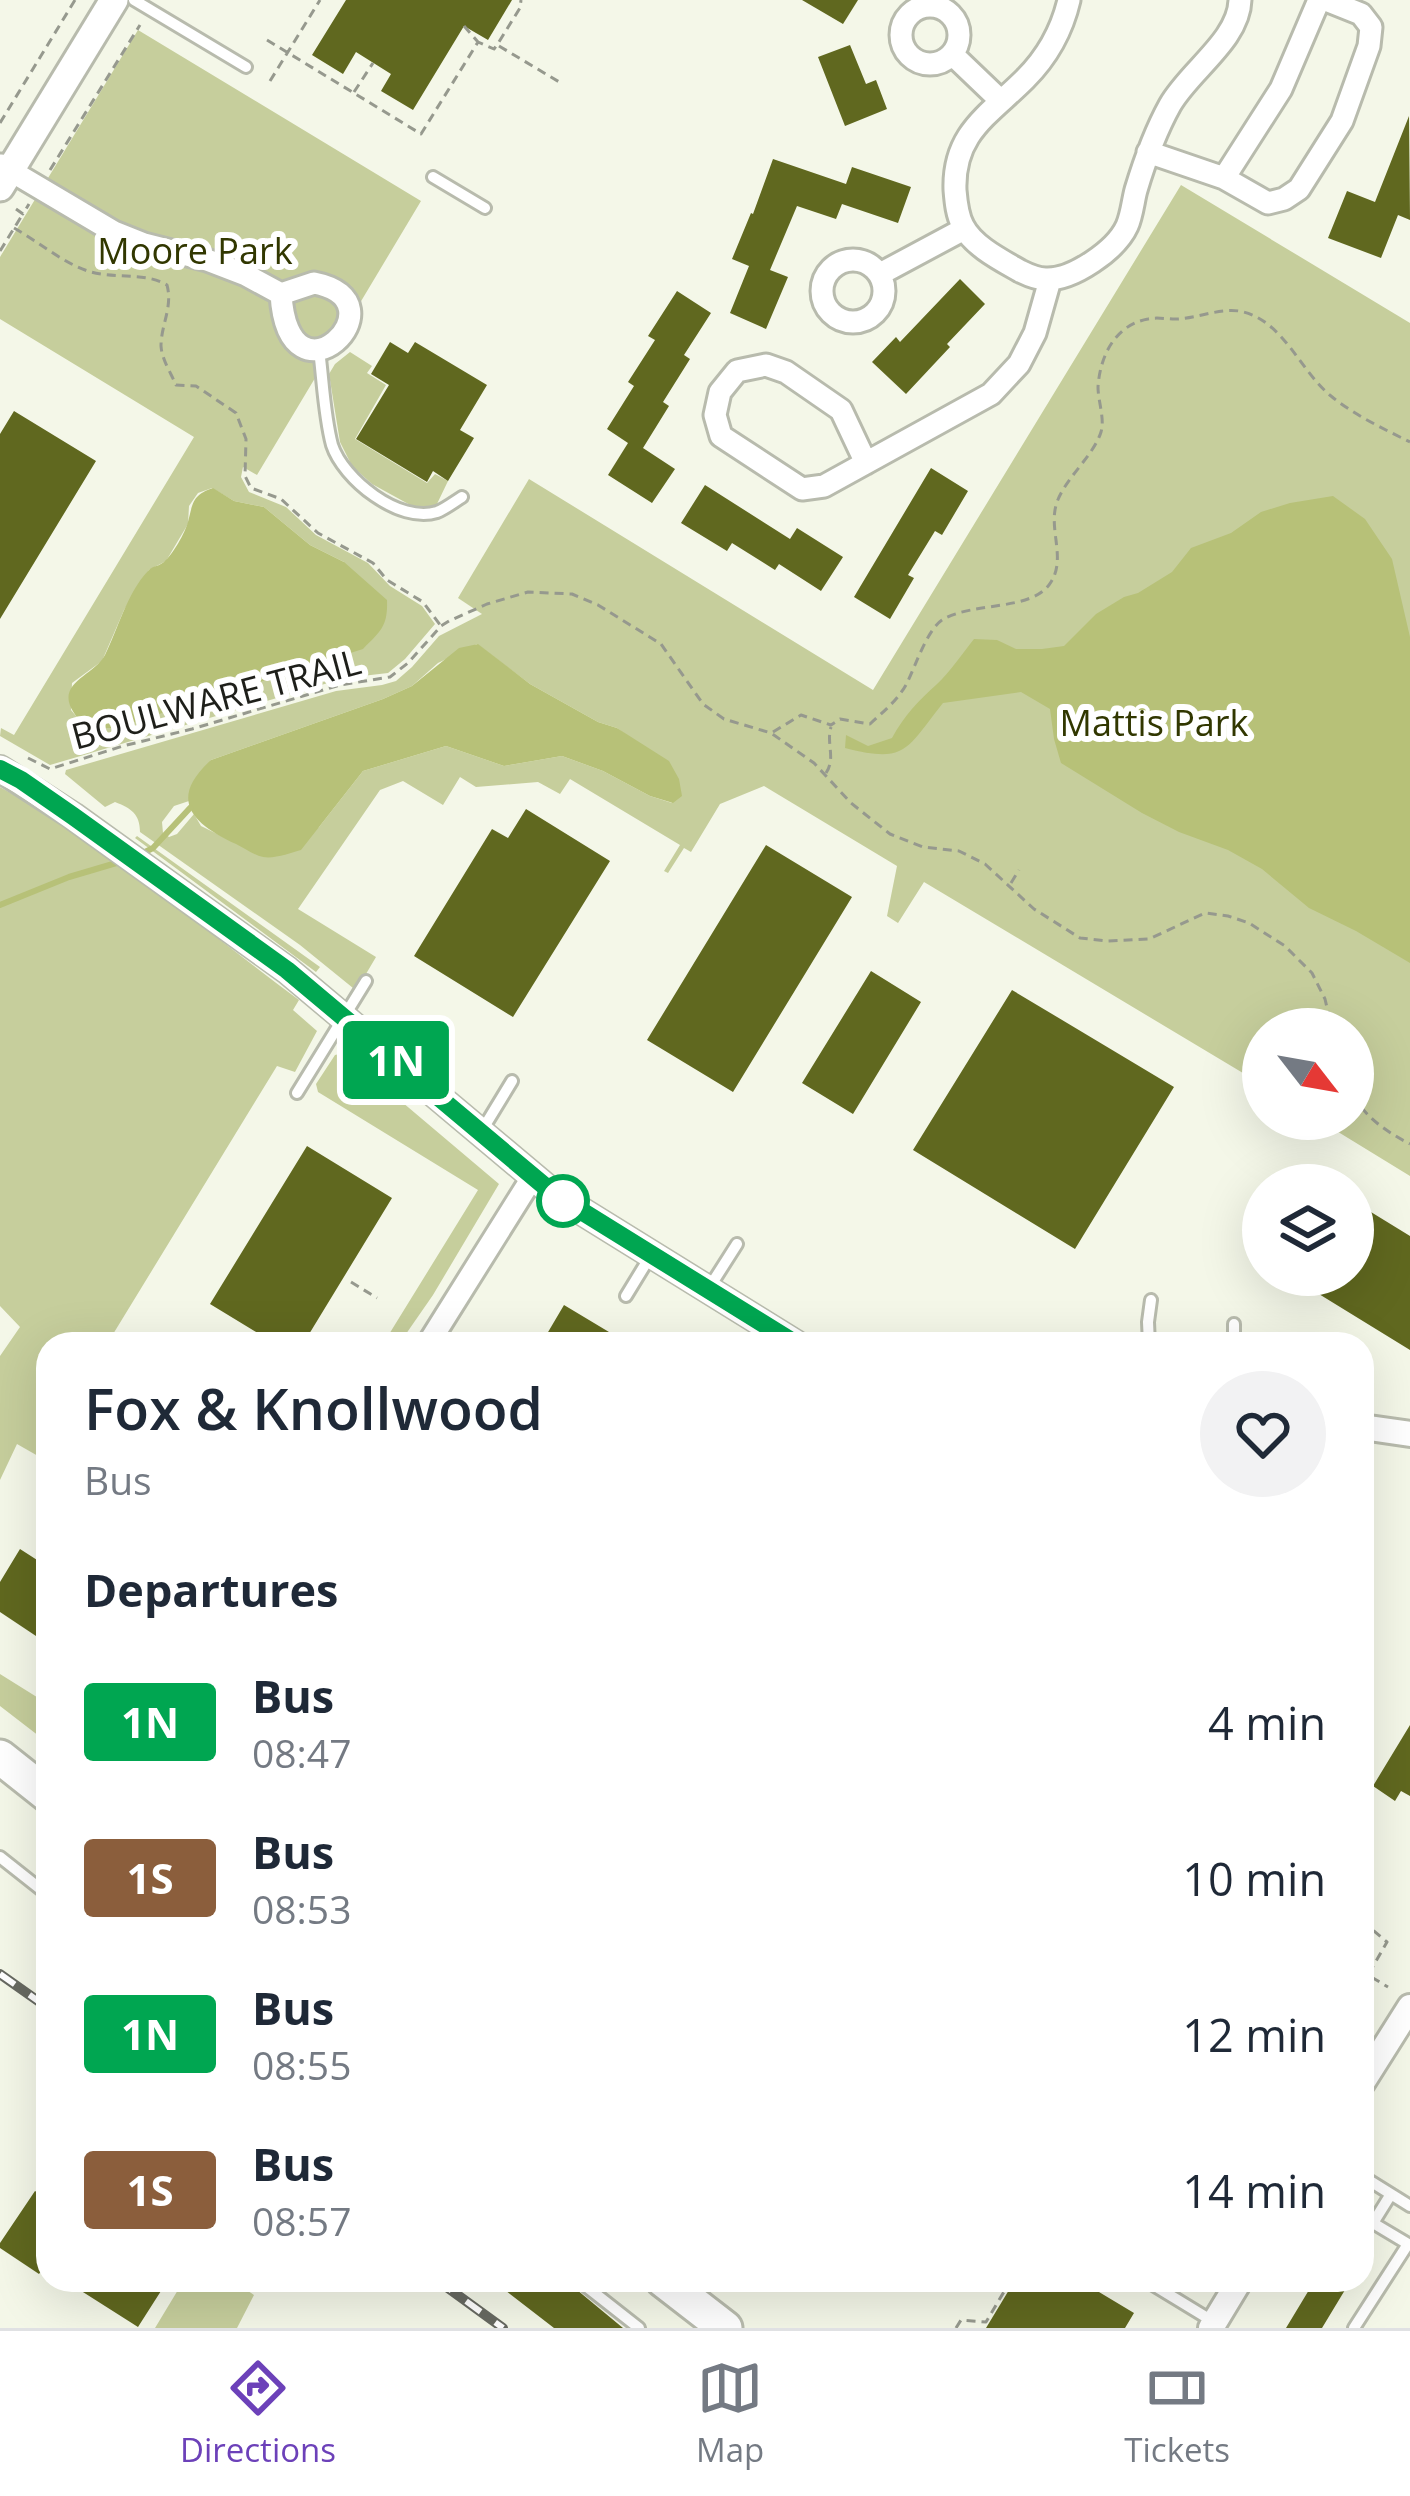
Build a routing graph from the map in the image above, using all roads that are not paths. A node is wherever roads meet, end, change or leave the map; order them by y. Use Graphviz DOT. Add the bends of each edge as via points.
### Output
graph roads {
  1 [pos="114,0"];
  2 [pos="134,0"];
  3 [pos="1069,0"];
  4 [pos="1240,0"];
  5 [pos="1323,0"];
  6 [pos="952,55"];
  7 [pos="246,67"];
  8 [pos="1000,100"];
  9 [pos="1148,152"];
  10 [pos="3,174"];
  11 [pos="433,177"];
  12 [pos="1224,178"];
  13 [pos="485,208"];
  14 [pos="964,229"];
  15 [pos="880,274"];
  16 [pos="1050,280"];
  17 [pos="281,294"];
  18 [pos="319,350"];
  19 [pos="866,463"];
  20 [pos="461,497"];
  21 [pos="0,769"];
  22 [pos="366,981"];
  23 [pos="343,1015"];
  24 [pos="512,1081"];
  25 [pos="297,1094"];
  26 [pos="481,1132"];
  27 [pos="532,1178"];
  28 [pos="736,1244"];
  29 [pos="651,1255"];
  30 [pos="707,1290"];
  31 [pos="626,1296"];
  32 [pos="1151,1300"];
  33 [pos="1234,1324"];
  34 [pos="436,1332"];
  35 [pos="776,1332"];
  36 [pos="1148,1332"];
  37 [pos="1234,1332"];
  38 [pos="1374,1429"];
  39 [pos="1410,1434"];
  40 [pos="0,1757"];
  41 [pos="36,1786"];
  42 [pos="0,1857"];
  43 [pos="36,1882"];
  44 [pos="1410,2007"];
  45 [pos="1374,2064"];
  46 [pos="1374,2183"];
  47 [pos="1391,2194"];
  48 [pos="1410,2206"];
  49 [pos="1374,2221"];
  50 [pos="1374,2224"];
  51 [pos="593,2292"];
  52 [pos="677,2292"];
  53 [pos="1163,2292"];
  54 [pos="1233,2292"];
  55 [pos="716,2325"];
  56 [pos="1212,2325"];
  57 [pos="639,2328"];
  58 [pos="1354,2328"];
  1 -- 10 [label="main road"];
  2 -- 7 [label="lane"];
  3 -- 8 [label="street" via="1044,56"];
  4 -- 9 [label="street" via="1228,35 1175,97"];
  5 -- 12 [label="street" via="1281,89"];
  5 -- 12 [label="street" via="1361,14 1371,27 1342,121 1299,189 1284,199 1268,203"];
  6 -- 8 [label="street"];
  8 -- 14 [label="street" via="958,157"];
  9 -- 12 [label="street"];
  9 -- 16 [label="street" via="1127,226 1112,248"];
  10 -- 17 [label="street" via="114,232 207,260"];
  11 -- 13 [label="lane"];
  14 -- 15 [label="street"];
  14 -- 16 [label="street" via="1019,270"];
  16 -- 19 [label="street" via="1019,364 991,394"];
  17 -- 18 [label="street" via="286,331"];
  17 -- 18 [label="street" via="330,286 359,309 339,340"];
  18 -- 20 [label="lane" via="332,445 349,475 404,511 436,513"];
  19 -- 19 [label="street" via="802,490 721,436 720,392 737,371 766,365 786,372 842,410"];
  21 -- 23 [label="street"];
  22 -- 23 [label="lane"];
  23 -- 25 [label="lane"];
  23 -- 26 [label="street"];
  24 -- 26 [label="lane"];
  26 -- 27 [label="street"];
  27 -- 29 [label="street"];
  27 -- 34 [label="street"];
  28 -- 30 [label="lane"];
  29 -- 30 [label="street"];
  29 -- 31 [label="lane"];
  30 -- 35 [label="street"];
  32 -- 36 [label="lane"];
  33 -- 37 [label="lane"];
  38 -- 39 [label="street"];
  40 -- 41 [label="main road"];
  42 -- 43 [label="lane"];
  44 -- 45 [label="street"];
  46 -- 47 [label="lane"];
  47 -- 48 [label="lane"];
  47 -- 49 [label="lane"];
  50 -- 58 [label="lane" via="1408,2244"];
  51 -- 57 [label="lane"];
  52 -- 55 [label="main road"];
  53 -- 56 [label="lane"];
  54 -- 56 [label="street"];
}
